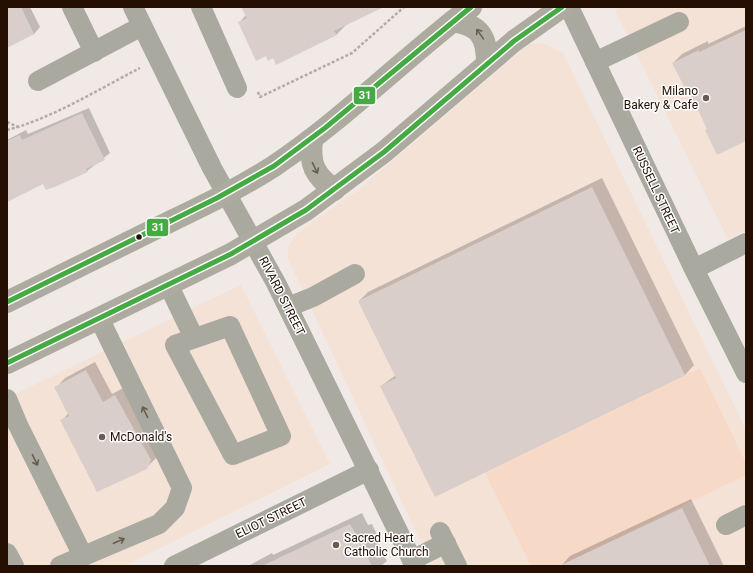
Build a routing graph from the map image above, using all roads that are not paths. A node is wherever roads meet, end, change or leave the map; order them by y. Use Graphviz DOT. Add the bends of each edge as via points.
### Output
graph roads {
  1 [pos="72,7"];
  2 [pos="133,7"];
  3 [pos="201,7"];
  4 [pos="471,7"];
  5 [pos="562,7"];
  6 [pos="569,7"];
  7 [pos="453,21"];
  8 [pos="679,22"];
  9 [pos="142,26"];
  10 [pos="94,52"];
  11 [pos="595,62"];
  12 [pos="487,63"];
  13 [pos="38,81"];
  14 [pos="237,88"];
  15 [pos="312,140"];
  16 [pos="334,190"];
  17 [pos="226,194"];
  18 [pos="253,242"];
  19 [pos="746,244"];
  20 [pos="694,269"];
  21 [pos="355,274"];
  22 [pos="168,284"];
  23 [pos="7,302"];
  24 [pos="288,307"];
  25 [pos="99,318"];
  26 [pos="194,338"];
  27 [pos="7,364"];
  28 [pos="746,373"];
  29 [pos="7,399"];
  30 [pos="12,427"];
  31 [pos="369,470"];
  32 [pos="746,515"];
  33 [pos="726,525"];
  34 [pos="7,553"];
  35 [pos="83,556"];
  36 [pos="413,563"];
  37 [pos="14,566"];
  38 [pos="60,566"];
  39 [pos="174,566"];
  40 [pos="457,566"];
  1 -- 10 [label="street"];
  2 -- 9 [label="street, RIVARD STREET"];
  3 -- 14 [label="street"];
  4 -- 7 [label="main road"];
  5 -- 12 [label="main road"];
  6 -- 11 [label="street, RUSSELL STREET"];
  12 -- 7 [label="main road, one-way" via="487,48 479,31 468,23"];
  7 -- 15 [label="main road"];
  8 -- 11 [label="street"];
  9 -- 10 [label="street"];
  9 -- 17 [label="street, RIVARD STREET"];
  10 -- 13 [label="street"];
  11 -- 20 [label="street, RUSSELL STREET"];
  12 -- 16 [label="main road" via="384,152"];
  15 -- 16 [label="main road, one-way" via="310,155 314,169"];
  15 -- 17 [label="main road"];
  16 -- 18 [label="main road"];
  17 -- 18 [label="street, RIVARD STREET"];
  17 -- 23 [label="main road"];
  18 -- 22 [label="main road"];
  18 -- 24 [label="street, RIVARD STREET"];
  19 -- 20 [label="street"];
  20 -- 28 [label="street, RUSSELL STREET"];
  21 -- 24 [label="street" via="313,297"];
  22 -- 25 [label="main road"];
  22 -- 26 [label="street"];
  24 -- 31 [label="street, RIVARD STREET"];
  25 -- 27 [label="main road"];
  35 -- 25 [label="street, one-way" via="159,524 175,508 182,488"];
  26 -- 26 [label="street" via="175,345 233,455 282,436 230,326"];
  29 -- 30 [label="street"];
  30 -- 35 [label="street, one-way"];
  31 -- 36 [label="street, RIVARD STREET"];
  31 -- 39 [label="street, ELIOT STREET"];
  32 -- 33 [label="street"];
  34 -- 37 [label="street"];
  35 -- 38 [label="street"];
  36 -- 40 [label="street" via="443,538"];
}
